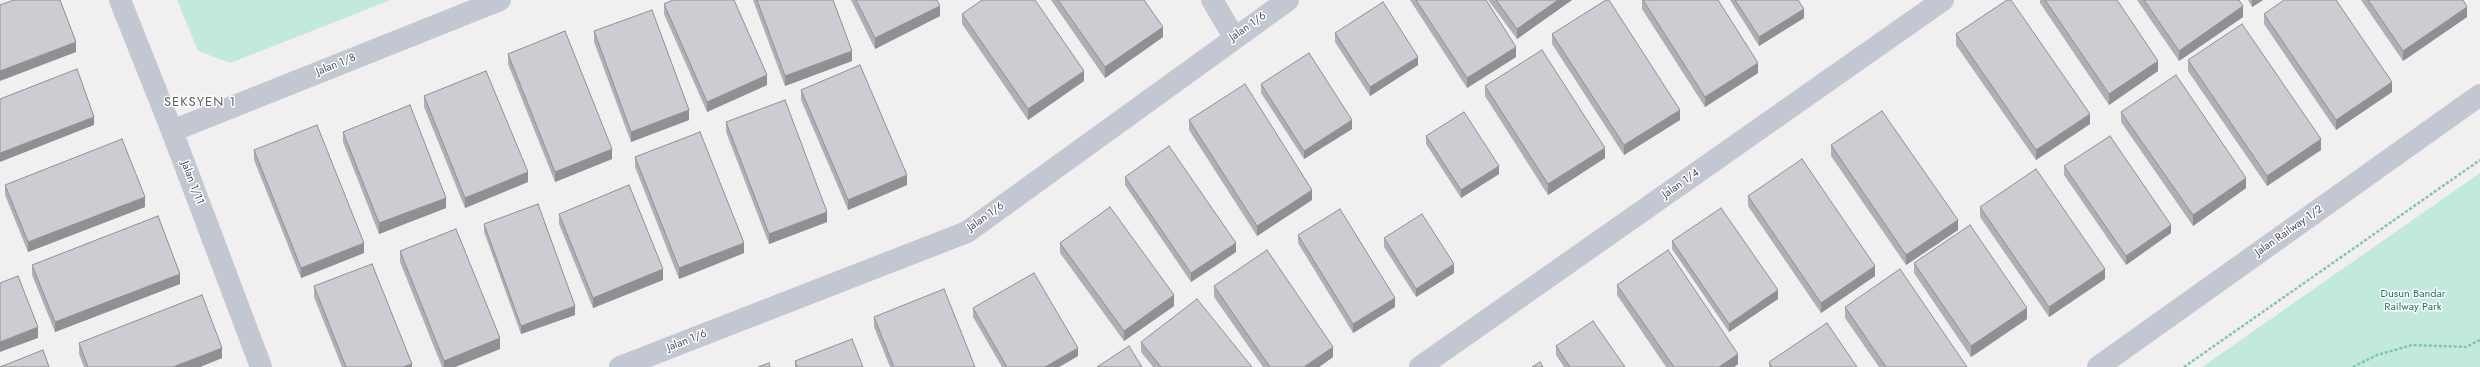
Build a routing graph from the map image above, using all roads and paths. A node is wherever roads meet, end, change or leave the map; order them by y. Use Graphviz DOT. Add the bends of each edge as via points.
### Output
graph roads {
  1 [pos="120,0"];
  2 [pos="500,0"];
  3 [pos="1212,0"];
  4 [pos="1288,0"];
  5 [pos="1943,0"];
  6 [pos="1234,37"];
  7 [pos="2480,95"];
  8 [pos="172,131"];
  9 [pos="2480,160"];
  10 [pos="2480,340"];
  11 [pos="261,367"];
  12 [pos="620,367"];
  13 [pos="1420,367"];
  14 [pos="2098,367"];
  15 [pos="2184,367"];
  16 [pos="2353,367"];
  1 -- 8 [label="street, Jalan 1/11"];
  2 -- 8 [label="street, Jalan 1/8"];
  3 -- 6 [label="street"];
  4 -- 6 [label="street, Jalan 1/6"];
  5 -- 13 [label="street, Jalan 1/4"];
  6 -- 12 [label="street, Jalan 1/6" via="967,232"];
  7 -- 14 [label="street, Jalan Railway 1/2"];
  8 -- 11 [label="street, Jalan 1/11"];
  9 -- 15 [label="path"];
  10 -- 16 [label="path" via="2466,347 2412,345 2377,355"];
}
